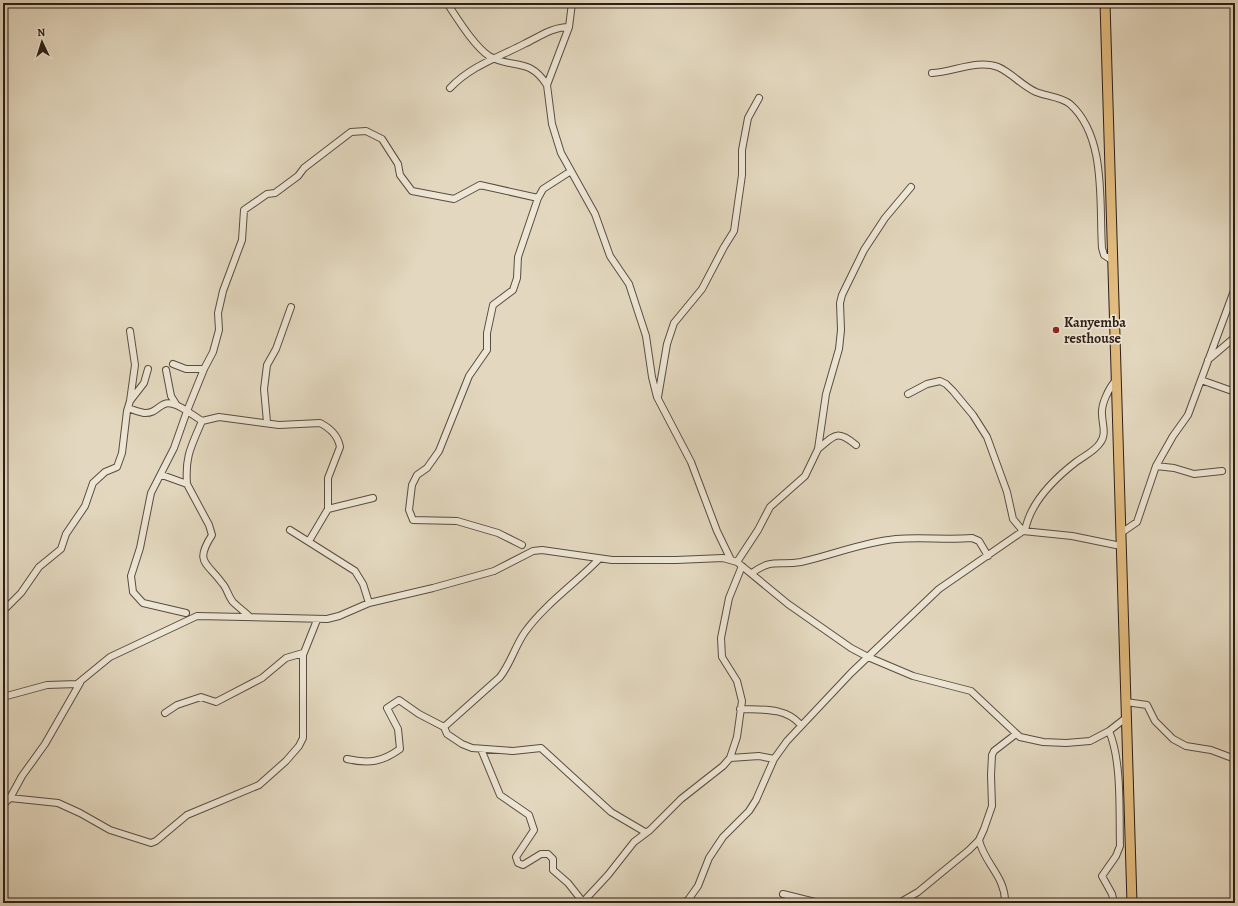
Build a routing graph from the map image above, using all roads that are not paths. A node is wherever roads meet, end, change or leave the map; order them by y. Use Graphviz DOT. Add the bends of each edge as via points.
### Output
graph roads {
  1 [pos="447,3"];
  2 [pos="572,3"];
  3 [pos="1105,3"];
  4 [pos="569,27"];
  5 [pos="494,58"];
  6 [pos="932,74"];
  7 [pos="547,85"];
  8 [pos="450,88"];
  9 [pos="759,98"];
  10 [pos="572,171"];
  11 [pos="911,187"];
  12 [pos="538,198"];
  13 [pos="1113,261"];
  14 [pos="1235,288"];
  15 [pos="291,307"];
  16 [pos="130,331"];
  17 [pos="1235,338"];
  18 [pos="1208,360"];
  19 [pos="173,364"];
  20 [pos="204,368"];
  21 [pos="148,369"];
  22 [pos="166,370"];
  23 [pos="1117,379"];
  24 [pos="1200,380"];
  25 [pos="1235,392"];
  26 [pos="908,394"];
  27 [pos="659,401"];
  28 [pos="176,404"];
  29 [pos="129,405"];
  30 [pos="187,411"];
  31 [pos="202,421"];
  32 [pos="267,422"];
  33 [pos="856,445"];
  34 [pos="818,449"];
  35 [pos="1156,466"];
  36 [pos="1222,471"];
  37 [pos="162,475"];
  38 [pos="187,484"];
  39 [pos="373,498"];
  40 [pos="328,510"];
  41 [pos="290,530"];
  42 [pos="1024,531"];
  43 [pos="1121,533"];
  44 [pos="309,541"];
  45 [pos="522,545"];
  46 [pos="1121,546"];
  47 [pos="988,556"];
  48 [pos="599,559"];
  49 [pos="734,561"];
  50 [pos="742,566"];
  51 [pos="752,573"];
  52 [pos="369,603"];
  53 [pos="3,611"];
  54 [pos="186,613"];
  55 [pos="250,616"];
  56 [pos="317,620"];
  57 [pos="303,653"];
  58 [pos="868,657"];
  59 [pos="80,682"];
  60 [pos="3,697"];
  61 [pos="1126,702"];
  62 [pos="740,709"];
  63 [pos="165,713"];
  64 [pos="1127,717"];
  65 [pos="800,724"];
  66 [pos="444,727"];
  67 [pos="1109,731"];
  68 [pos="1016,734"];
  69 [pos="481,749"];
  70 [pos="730,758"];
  71 [pos="774,758"];
  72 [pos="347,759"];
  73 [pos="1235,759"];
  74 [pos="10,798"];
  75 [pos="3,805"];
  76 [pos="644,832"];
  77 [pos="979,840"];
  78 [pos="783,894"];
  79 [pos="685,901"];
  80 [pos="582,902"];
  81 [pos="696,903"];
  82 [pos="819,903"];
  83 [pos="899,903"];
  84 [pos="1005,903"];
  85 [pos="1114,903"];
  86 [pos="1132,903"];
  1 -- 5 [label="street" via="471,36"];
  2 -- 4 [label="street"];
  3 -- 13 [label="highway"];
  4 -- 5 [label="street" via="549,31"];
  4 -- 7 [label="street"];
  5 -- 7 [label="street" via="532,68"];
  5 -- 8 [label="street" via="472,69"];
  6 -- 13 [label="street" via="971,66 996,66 1025,87 1070,104 1084,123 1094,147 1099,176 1102,248 1106,256"];
  7 -- 10 [label="street" via="554,131 561,153"];
  9 -- 27 [label="street" via="748,118 742,150 742,175 734,232 702,289 674,323 667,344"];
  10 -- 12 [label="street" via="543,189"];
  10 -- 27 [label="street" via="595,214 610,256 632,292 646,336 652,377"];
  11 -- 34 [label="street" via="885,218 864,250 842,295 839,349 826,394"];
  12 -- 20 [label="street" via="486,185 480,185 454,199 412,191 400,175 398,164 382,139 366,132 351,132 304,168 298,176 244,210 242,240 223,291 213,352"];
  12 -- 45 [label="street" via="518,256 514,290 493,305 487,332 487,350 469,376 439,451 427,468 417,475 412,486 409,510 413,520 458,521 498,533"];
  13 -- 23 [label="highway"];
  14 -- 18 [label="street"];
  15 -- 32 [label="street" via="276,349 267,365 264,389"];
  16 -- 29 [label="street" via="135,365"];
  17 -- 18 [label="street"];
  18 -- 24 [label="street"];
  19 -- 20 [label="street" via="186,369"];
  20 -- 30 [label="street"];
  21 -- 29 [label="street" via="141,388"];
  22 -- 28 [label="street" via="171,396"];
  23 -- 42 [label="street" via="1102,409 1104,435 1101,442 1044,492 1029,516"];
  23 -- 43 [label="highway"];
  24 -- 25 [label="street"];
  24 -- 35 [label="street" via="1188,415"];
  26 -- 42 [label="street" via="927,384 940,381 953,391 987,437 1007,492 1013,519"];
  27 -- 49 [label="street" via="691,462 717,531"];
  28 -- 29 [label="street" via="164,403 143,413"];
  28 -- 30 [label="street"];
  29 -- 53 [label="street" via="122,453 116,468 105,472 93,482 85,506 66,534 61,549 39,567 21,593"];
  30 -- 31 [label="street"];
  30 -- 37 [label="street"];
  31 -- 32 [label="street" via="219,417"];
  31 -- 38 [label="street" via="189,450 186,465"];
  32 -- 40 [label="street" via="279,425 320,423 336,436 340,446 328,478"];
  33 -- 34 [label="street" via="838,435 830,438"];
  34 -- 49 [label="street" via="805,476 770,507 758,530"];
  35 -- 36 [label="street" via="1194,474"];
  35 -- 43 [label="street" via="1137,522"];
  37 -- 38 [label="street"];
  37 -- 54 [label="street" via="147,504 131,586 143,603"];
  38 -- 55 [label="street" via="212,535 203,555 207,567 223,583 233,602"];
  39 -- 40 [label="street"];
  40 -- 44 [label="street"];
  41 -- 44 [label="street"];
  42 -- 46 [label="street" via="1058,534"];
  42 -- 47 [label="street"];
  43 -- 46 [label="highway"];
  44 -- 52 [label="street" via="356,572"];
  46 -- 61 [label="highway"];
  47 -- 51 [label="street" via="976,538 896,539 795,563 766,564"];
  47 -- 58 [label="street" via="939,589"];
  48 -- 49 [label="street" via="645,561 724,558"];
  48 -- 52 [label="street" via="536,550 494,571"];
  48 -- 66 [label="street" via="530,626 500,677"];
  49 -- 50 [label="street"];
  50 -- 51 [label="street"];
  50 -- 62 [label="street" via="726,611 721,649 722,657 737,681 741,696"];
  51 -- 58 [label="street" via="788,604"];
  52 -- 56 [label="street" via="339,616"];
  55 -- 56 [label="street"];
  55 -- 59 [label="street" via="202,615 191,618 110,657"];
  56 -- 57 [label="street"];
  57 -- 63 [label="street" via="286,658 262,678 216,702 201,697 177,705"];
  57 -- 74 [label="street" via="304,731 299,746 257,787 187,814 154,842 146,842 110,830 58,803"];
  58 -- 65 [label="street"];
  58 -- 68 [label="street" via="913,676 971,691"];
  59 -- 60 [label="street" via="72,685 42,686"];
  59 -- 74 [label="street" via="45,744"];
  61 -- 64 [label="highway"];
  61 -- 73 [label="street" via="1147,704 1155,721 1181,745 1211,750"];
  62 -- 65 [label="street" via="784,712"];
  62 -- 70 [label="street" via="737,737"];
  64 -- 67 [label="street"];
  64 -- 86 [label="highway"];
  65 -- 71 [label="street"];
  66 -- 69 [label="street" via="447,734 462,744"];
  66 -- 72 [label="street" via="399,700 387,708 398,729 400,749 386,758 363,763"];
  67 -- 68 [label="street" via="1090,741 1066,743 1043,742"];
  67 -- 85 [label="street" via="1116,751 1118,769 1120,846 1102,876"];
  68 -- 77 [label="street" via="992,755 992,806"];
  69 -- 76 [label="street" via="513,751 541,748 612,812"];
  69 -- 80 [label="street" via="500,795 529,815 534,830 516,856 518,863 523,865 541,854 548,854 553,859 553,870 568,883"];
  70 -- 71 [label="street"];
  70 -- 76 [label="street" via="681,799 650,830"];
  71 -- 79 [label="street" via="756,800 716,847 698,886"];
  74 -- 75 [label="street"];
  76 -- 80 [label="street"];
  77 -- 83 [label="street" via="918,892"];
  77 -- 84 [label="street" via="982,851 1004,887"];
  78 -- 82 [label="street"];
  79 -- 81 [label="street"];
}
